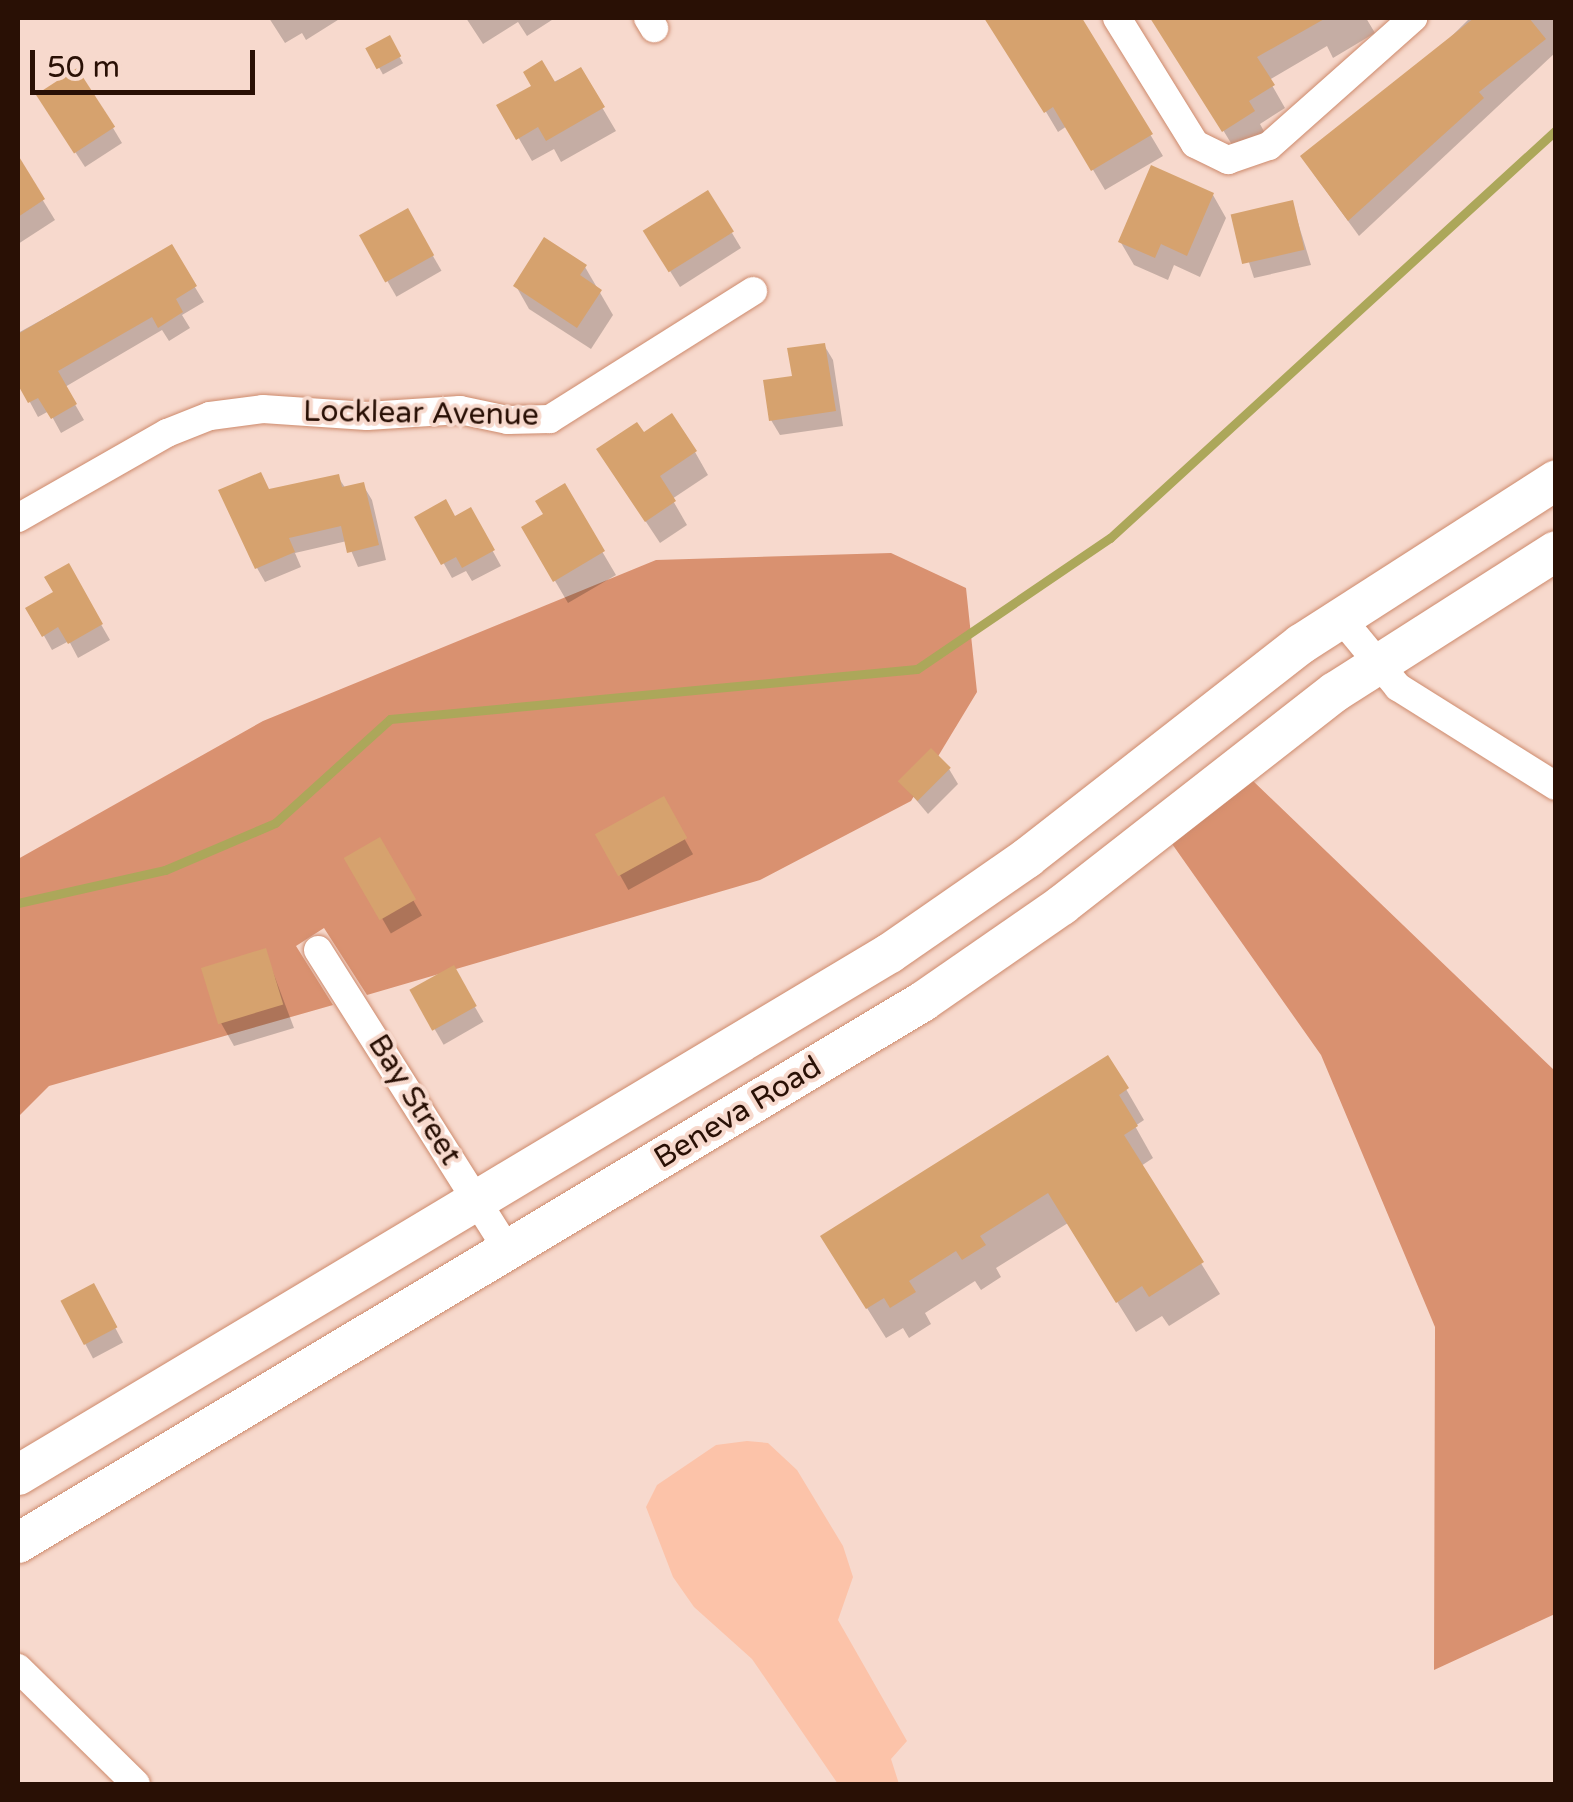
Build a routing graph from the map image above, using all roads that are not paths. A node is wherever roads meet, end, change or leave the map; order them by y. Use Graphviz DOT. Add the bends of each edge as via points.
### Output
graph roads {
  1 [pos="1117,18"];
  2 [pos="1413,18"];
  3 [pos="754,291"];
  4 [pos="1556,480"];
  5 [pos="18,518"];
  6 [pos="1556,551"];
  7 [pos="1340,617"];
  8 [pos="1378,662"];
  9 [pos="1556,786"];
  10 [pos="318,950"];
  11 [pos="476,1198"];
  12 [pos="508,1251"];
  13 [pos="18,1476"];
  14 [pos="18,1544"];
  15 [pos="18,1668"];
  16 [pos="136,1784"];
  1 -- 2 [label="street" via="1185,131 1207,153 1228,160 1269,146"];
  3 -- 5 [label="street, Locklear Avenue" via="550,418 508,420 460,410 367,416 263,409 210,416 166,433"];
  4 -- 7 [label="main road, Beneva Road"];
  6 -- 8 [label="main road, Beneva Road"];
  7 -- 8 [label="street"];
  7 -- 11 [label="main road, Beneva Road" via="1195,722 1027,858 890,953"];
  8 -- 9 [label="street" via="1398,686"];
  8 -- 12 [label="main road, Beneva Road" via="1062,905 922,1002"];
  10 -- 11 [label="street, Bay Street"];
  11 -- 12 [label="street, Bay Street"];
  11 -- 13 [label="main road, Beneva Road"];
  12 -- 14 [label="main road, Beneva Road"];
  15 -- 16 [label="street"];
}
